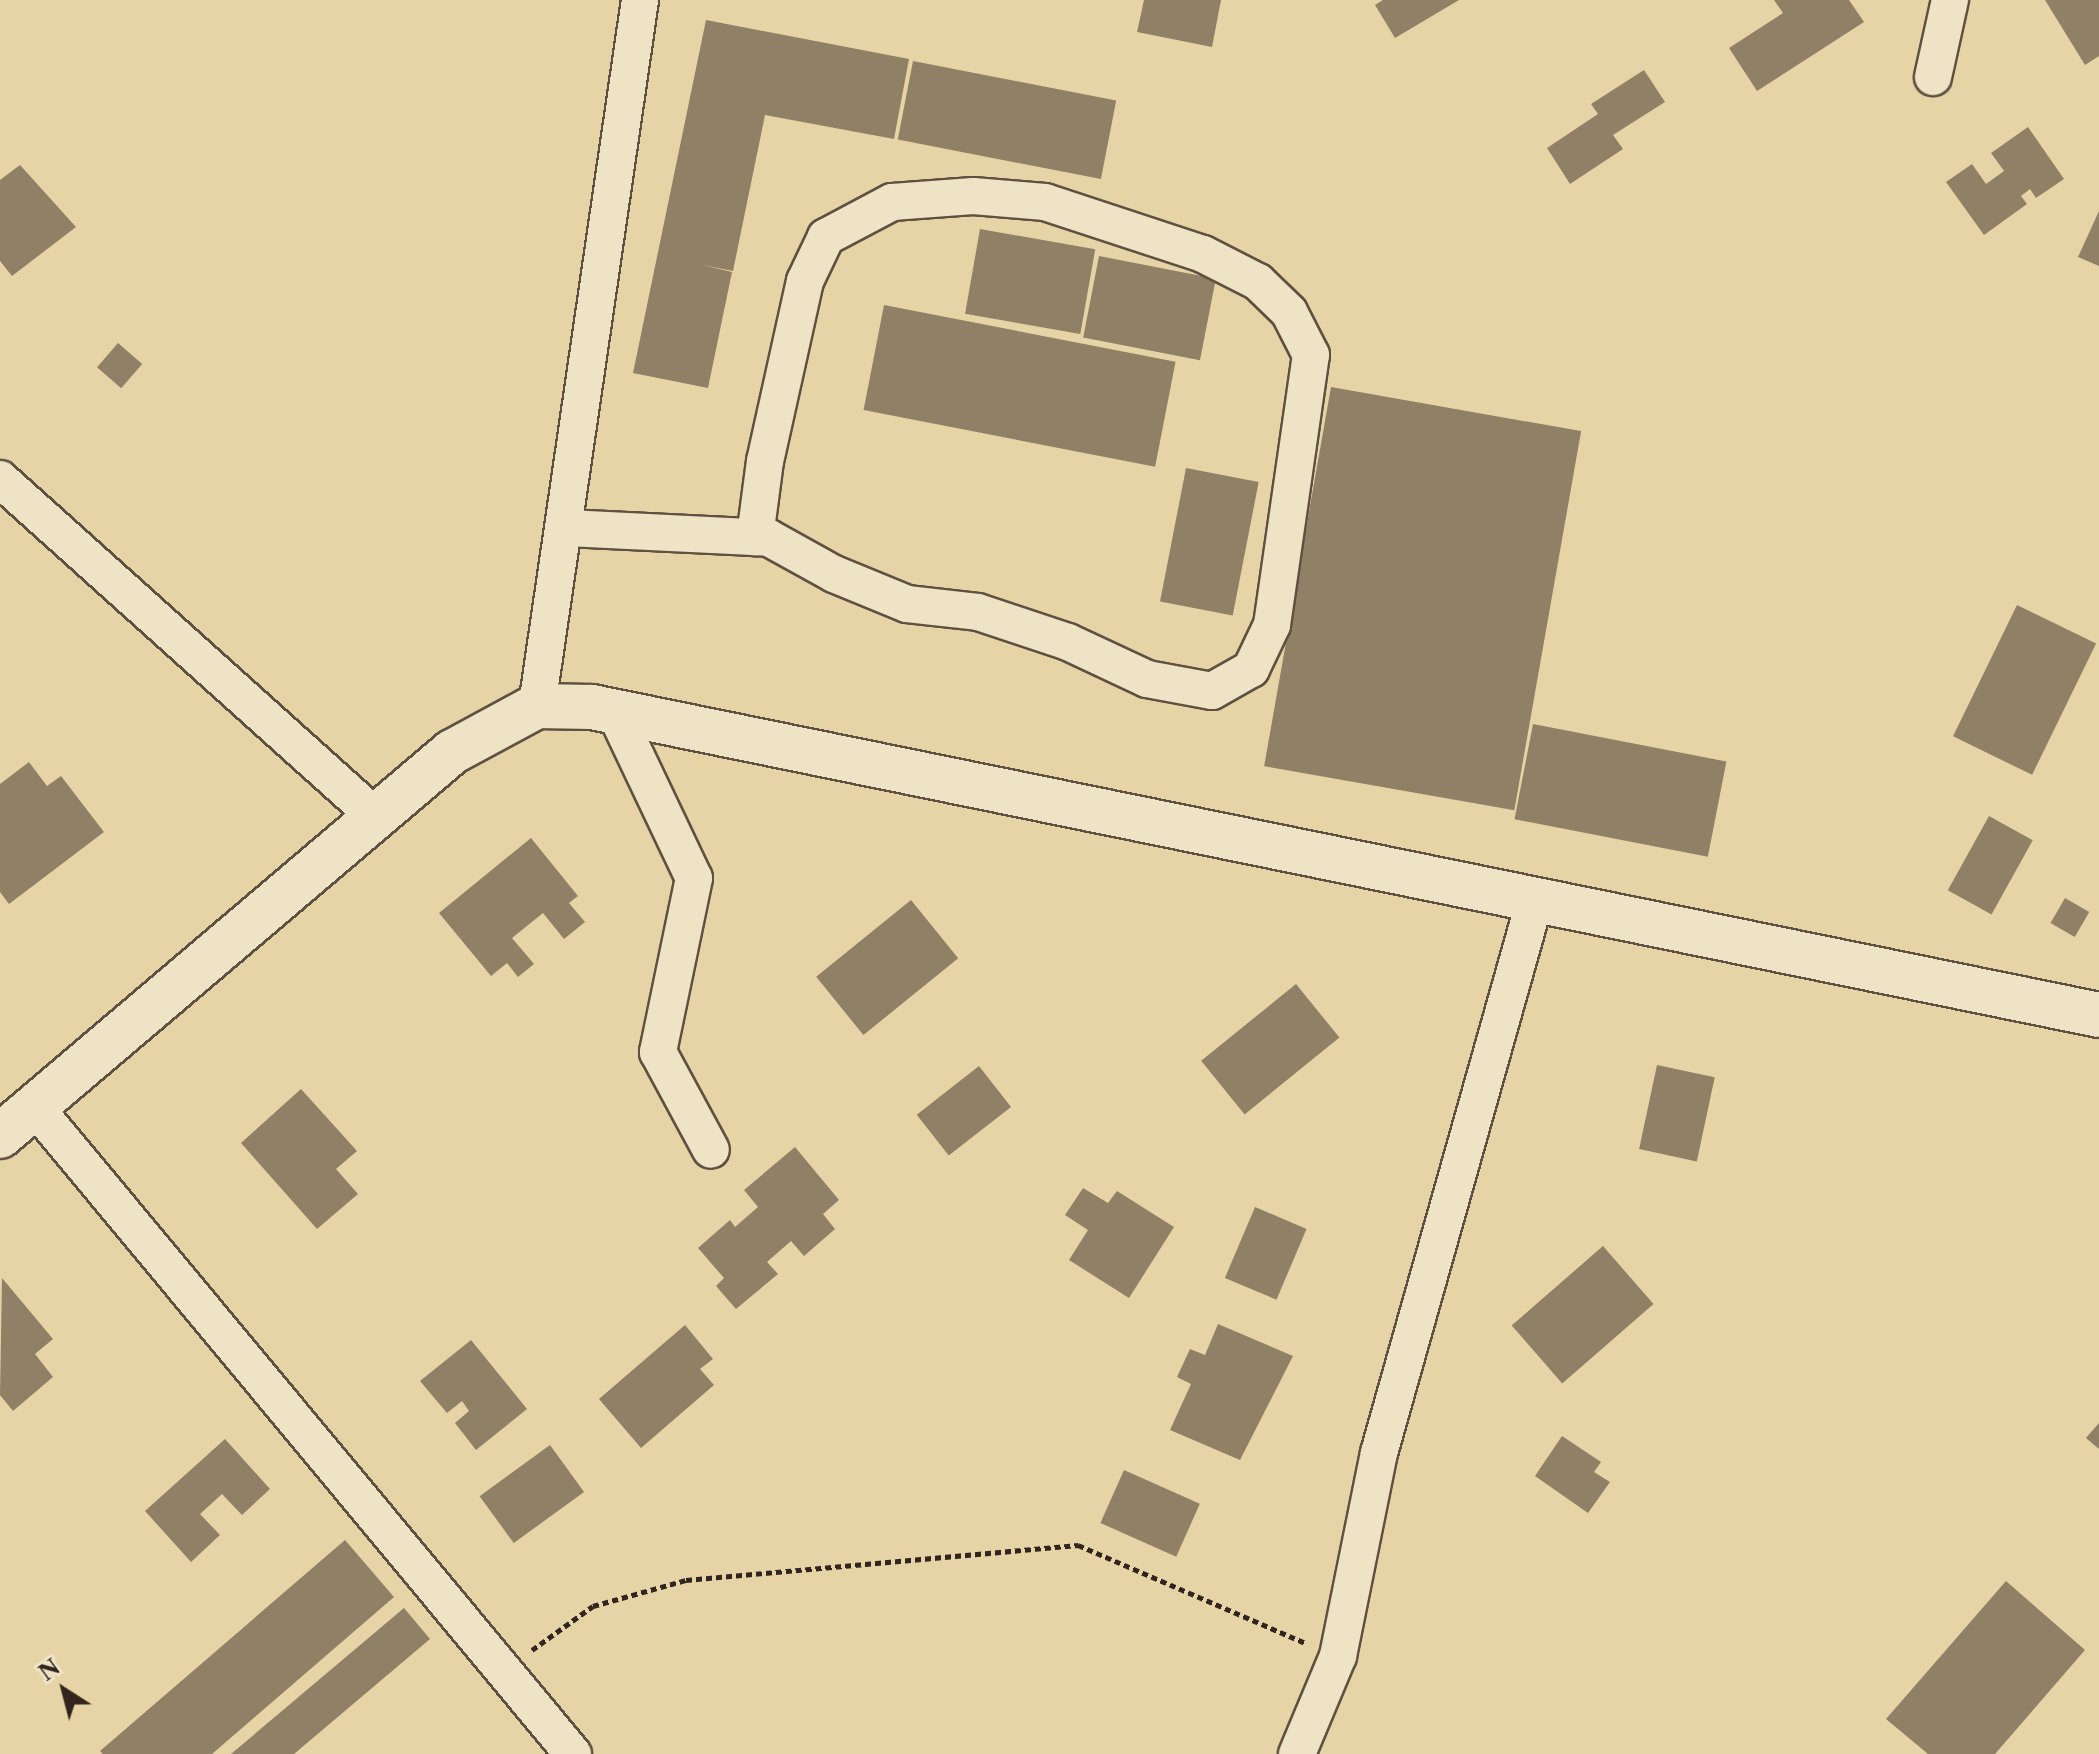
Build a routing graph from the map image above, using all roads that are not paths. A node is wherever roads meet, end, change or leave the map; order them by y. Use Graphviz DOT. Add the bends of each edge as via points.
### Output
graph roads {
  1 [pos="640,0"];
  2 [pos="1950,0"];
  3 [pos="1933,77"];
  4 [pos="0,479"];
  5 [pos="567,528"];
  6 [pos="755,537"];
  7 [pos="537,706"];
  8 [pos="615,712"];
  9 [pos="376,817"];
  10 [pos="1535,900"];
  11 [pos="2099,1015"];
  12 [pos="34,1106"];
  13 [pos="0,1136"];
  14 [pos="711,1150"];
  15 [pos="573,1754"];
  16 [pos="1297,1754"];
  1 -- 5 [label="street"];
  2 -- 3 [label="street"];
  4 -- 9 [label="street"];
  5 -- 6 [label="street"];
  5 -- 7 [label="street"];
  6 -- 6 [label="street" via="769,538 834,574 907,604 978,612 1068,642 1147,679 1212,691 1251,669 1272,625 1311,355 1289,312 1258,282 1203,254 1045,202 973,196 892,202 826,237 805,281 765,461"];
  7 -- 8 [label="street"];
  7 -- 9 [label="street" via="452,752"];
  8 -- 10 [label="street"];
  8 -- 14 [label="street" via="694,878 658,1052"];
  9 -- 12 [label="street"];
  10 -- 11 [label="street"];
  10 -- 16 [label="street" via="1379,1453 1338,1656"];
  12 -- 13 [label="street"];
  12 -- 15 [label="street"];
}
